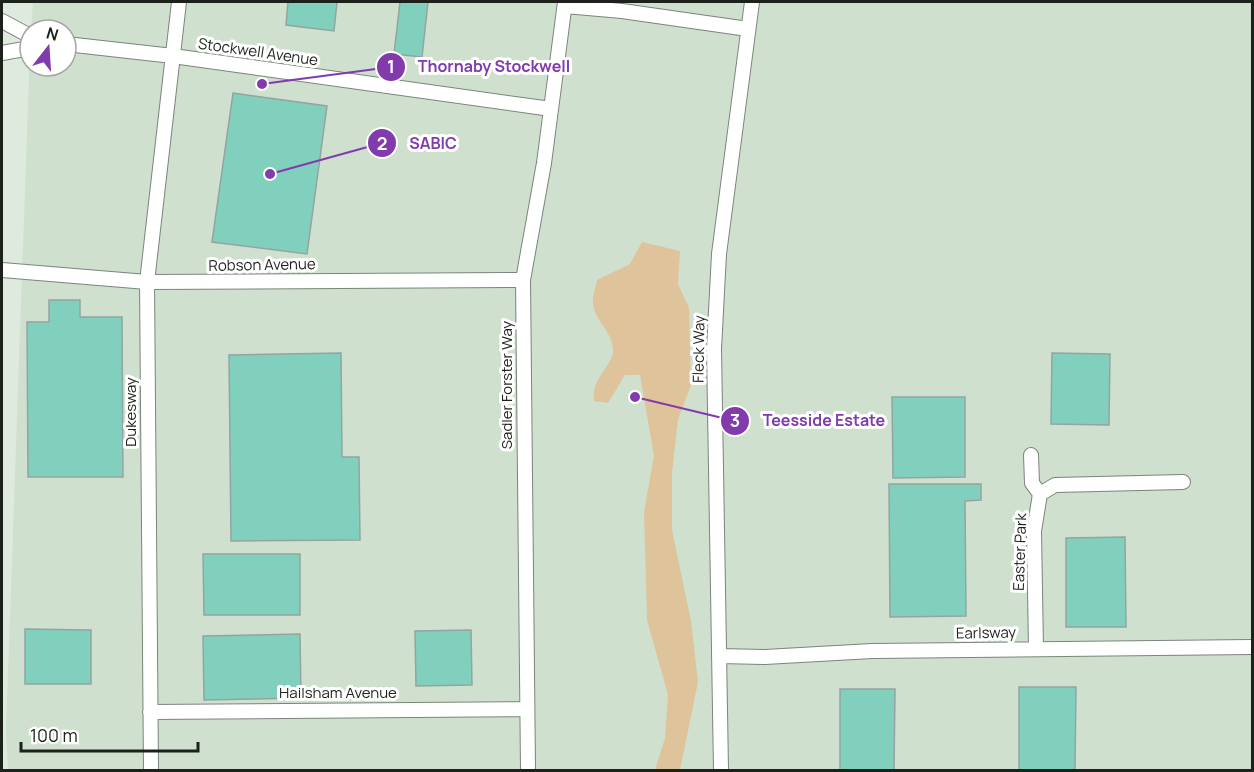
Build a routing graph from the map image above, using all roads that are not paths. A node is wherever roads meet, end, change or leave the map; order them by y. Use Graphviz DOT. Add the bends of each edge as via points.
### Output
graph roads {
  1 [pos="179,2"];
  2 [pos="752,2"];
  3 [pos="565,4"];
  4 [pos="2,21"];
  5 [pos="748,29"];
  6 [pos="18,30"];
  7 [pos="78,45"];
  8 [pos="18,50"];
  9 [pos="2,53"];
  10 [pos="173,56"];
  11 [pos="551,109"];
  12 [pos="2,270"];
  13 [pos="523,280"];
  14 [pos="147,282"];
  15 [pos="1031,455"];
  16 [pos="1183,482"];
  17 [pos="1041,495"];
  18 [pos="1252,647"];
  19 [pos="1036,649"];
  20 [pos="719,656"];
  21 [pos="526,709"];
  22 [pos="150,712"];
  23 [pos="151,771"];
  24 [pos="528,771"];
  25 [pos="721,771"];
  1 -- 10 [label="street, Dukesway"];
  2 -- 5 [label="street, Fleck Way"];
  3 -- 5 [label="street"];
  3 -- 11 [label="street, Sadler Forster Way"];
  4 -- 6 [label="street"];
  5 -- 20 [label="street, Fleck Way" via="716,293"];
  7 -- 10 [label="street, Stockwell Avenue"];
  8 -- 9 [label="street"];
  10 -- 11 [label="street, Stockwell Avenue"];
  10 -- 14 [label="street, Dukesway"];
  11 -- 13 [label="street, Sadler Forster Way"];
  12 -- 14 [label="street, Robson Avenue"];
  13 -- 14 [label="street, Robson Avenue"];
  13 -- 21 [label="street, Sadler Forster Way"];
  14 -- 22 [label="street, Dukesway"];
  15 -- 17 [label="street" via="1032,483"];
  16 -- 17 [label="street, Easter Park" via="1055,485"];
  17 -- 19 [label="street, Easter Park" via="1034,531"];
  18 -- 19 [label="street, Earlsway"];
  19 -- 20 [label="street, Earlsway"];
  20 -- 25 [label="street, Fleck Way"];
  21 -- 22 [label="street, Hailsham Avenue"];
  21 -- 24 [label="street, Sadler Forster Way"];
  22 -- 23 [label="street, Dukesway"];
}
